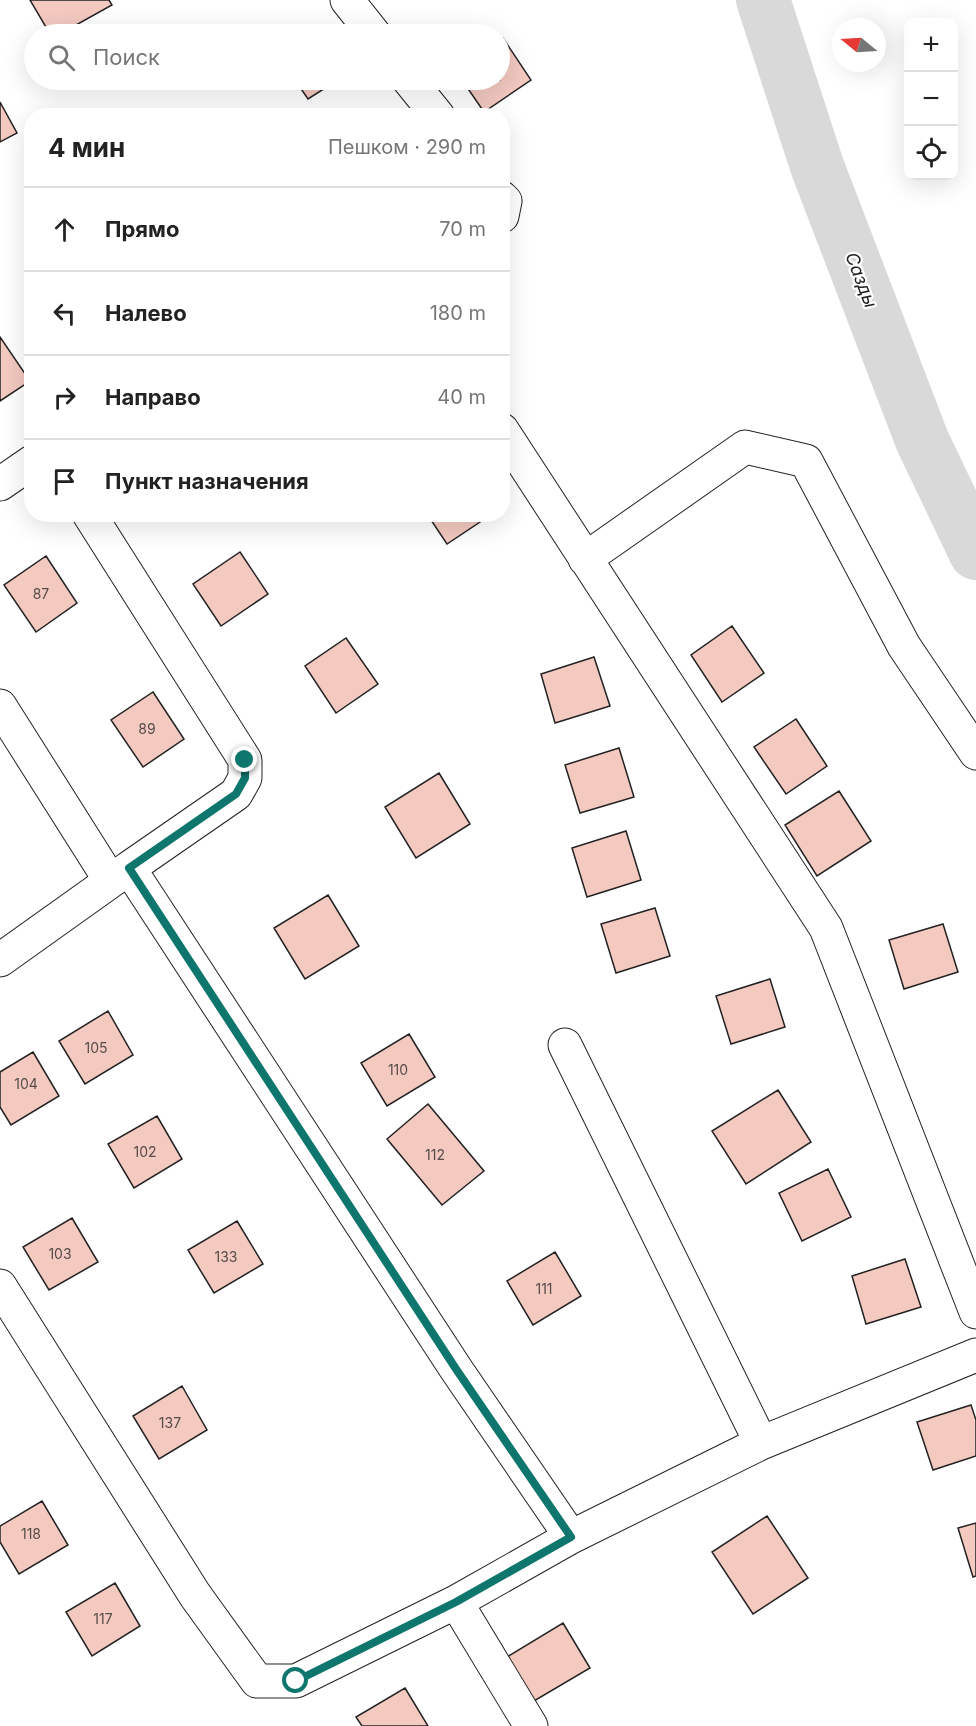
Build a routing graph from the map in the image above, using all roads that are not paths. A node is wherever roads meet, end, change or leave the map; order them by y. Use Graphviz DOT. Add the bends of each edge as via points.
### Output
graph roads {
  1 [pos="347,0"];
  2 [pos="366,24"];
  3 [pos="417,90"];
  4 [pos="432,108"];
  5 [pos="510,442"];
  6 [pos="24,468"];
  7 [pos="0,484"];
  8 [pos="94,522"];
  9 [pos="585,559"];
  10 [pos="0,706"];
  11 [pos="976,753"];
  12 [pos="119,874"];
  13 [pos="0,960"];
  14 [pos="565,1045"];
  15 [pos="0,1286"];
  16 [pos="976,1312"];
  17 [pos="976,1355"];
  18 [pos="761,1443"];
  19 [pos="571,1537"];
  20 [pos="456,1602"];
  21 [pos="531,1726"];
  1 -- 2 [label="street"];
  3 -- 4 [label="street"];
  5 -- 9 [label="street"];
  6 -- 7 [label="street"];
  8 -- 12 [label="street" via="245,760 245,778 236,794"];
  9 -- 11 [label="street" via="745,447 806,461 904,646"];
  9 -- 16 [label="street" via="826,928"];
  10 -- 12 [label="street"];
  12 -- 13 [label="street"];
  12 -- 19 [label="street"];
  14 -- 18 [label="street"];
  15 -- 20 [label="street" via="195,1595 257,1681 296,1681"];
  17 -- 18 [label="street"];
  18 -- 19 [label="street"];
  19 -- 20 [label="street"];
  20 -- 21 [label="street"];
}
